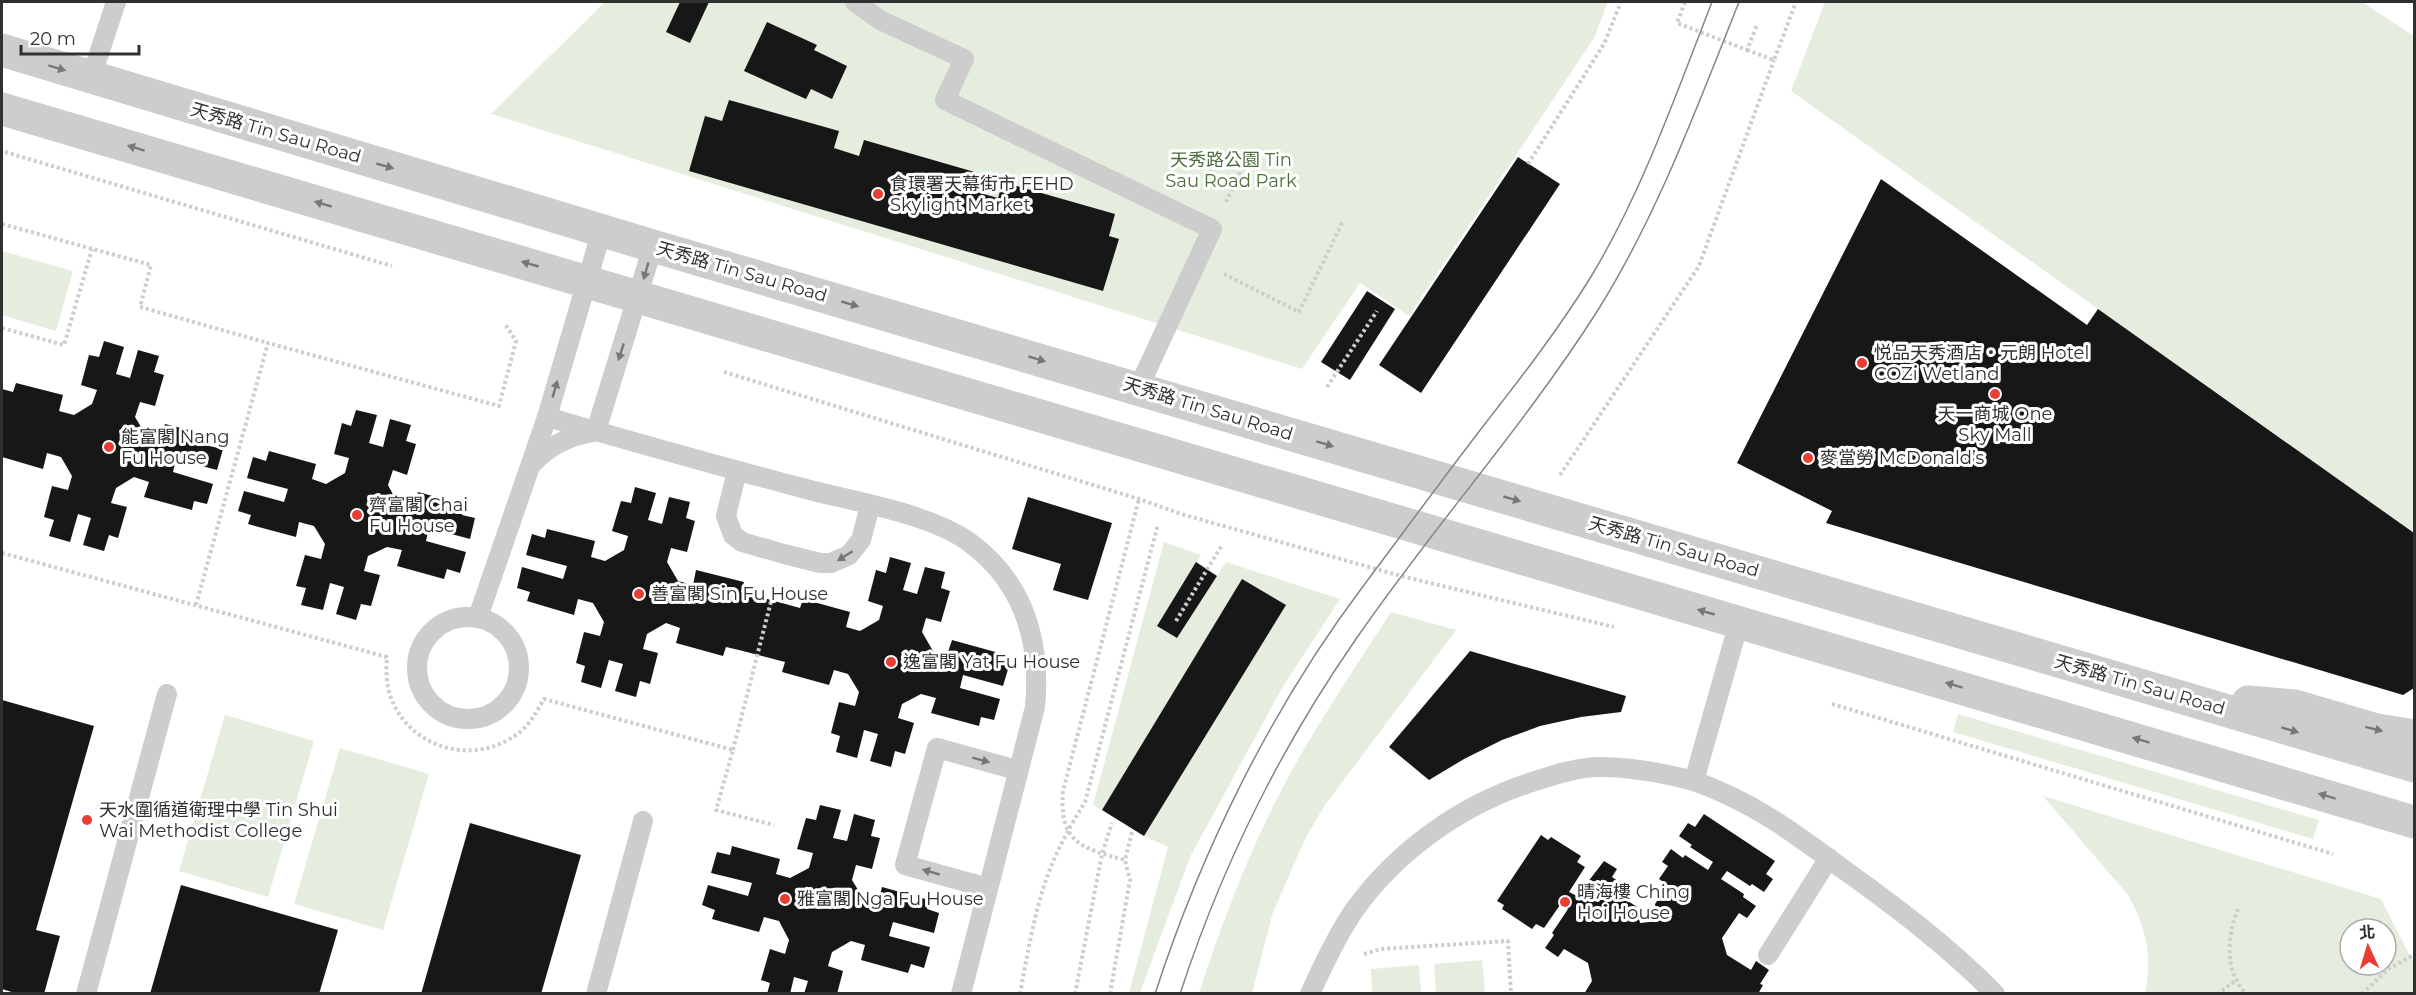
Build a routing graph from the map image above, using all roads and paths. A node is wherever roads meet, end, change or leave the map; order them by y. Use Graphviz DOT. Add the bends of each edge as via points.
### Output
graph roads {
  1 [pos="116,2"];
  2 [pos="855,2"];
  3 [pos="1621,2"];
  4 [pos="1685,2"];
  5 [pos="1796,2"];
  6 [pos="1757,25"];
  7 [pos="2,50"];
  8 [pos="1747,50"];
  9 [pos="1774,60"];
  10 [pos="91,78"];
  11 [pos="2,109"];
  12 [pos="2,151"];
  13 [pos="1244,164"];
  14 [pos="1528,164"];
  15 [pos="1343,221"];
  16 [pos="2,224"];
  17 [pos="1212,229"];
  18 [pos="602,230"];
  19 [pos="653,246"];
  20 [pos="92,249"];
  21 [pos="1197,261"];
  22 [pos="402,269"];
  23 [pos="586,281"];
  24 [pos="638,296"];
  25 [pos="1377,311"];
  26 [pos="505,324"];
  27 [pos="2,328"];
  28 [pos="268,343"];
  29 [pos="724,372"];
  30 [pos="1327,387"];
  31 [pos="1138,389"];
  32 [pos="547,417"];
  33 [pos="596,431"];
  34 [pos="531,465"];
  35 [pos="737,471"];
  36 [pos="1139,499"];
  37 [pos="870,506"];
  38 [pos="1543,509"];
  39 [pos="1158,524"];
  40 [pos="1222,545"];
  41 [pos="2,553"];
  42 [pos="771,600"];
  43 [pos="196,605"];
  44 [pos="478,617"];
  45 [pos="1176,621"];
  46 [pos="1739,622"];
  47 [pos="1618,628"];
  48 [pos="167,694"];
  49 [pos="2172,694"];
  50 [pos="1832,704"];
  51 [pos="2415,736"];
  52 [pos="733,750"];
  53 [pos="2415,766"];
  54 [pos="1017,770"];
  55 [pos="1694,781"];
  56 [pos="2384,812"];
  57 [pos="643,821"];
  58 [pos="2415,822"];
  59 [pos="1112,823"];
  60 [pos="774,825"];
  61 [pos="1067,831"];
  62 [pos="1132,832"];
  63 [pos="2415,838"];
  64 [pos="1102,854"];
  65 [pos="2333,854"];
  66 [pos="1829,858"];
  67 [pos="1125,860"];
  68 [pos="988,888"];
  69 [pos="2238,909"];
  70 [pos="1768,955"];
  71 [pos="1361,956"];
  72 [pos="2415,956"];
  73 [pos="2237,980"];
  74 [pos="86,993"];
  75 [pos="596,993"];
  76 [pos="961,993"];
  77 [pos="1020,993"];
  78 [pos="1075,993"];
  79 [pos="1110,993"];
  80 [pos="1310,993"];
  81 [pos="1511,993"];
  82 [pos="1995,993"];
  83 [pos="2217,993"];
  84 [pos="2246,993"];
  85 [pos="2362,993"];
  1 -- 10 [label="lane"];
  2 -- 17 [label="lane" via="880,20 964,59 945,100"];
  3 -- 14 [label="path" via="1604,44"];
  4 -- 8 [label="path" via="1677,23"];
  5 -- 9 [label="path"];
  6 -- 8 [label="path"];
  7 -- 10 [label="street, 天秀路 Tin Sau Road, one-way"];
  8 -- 9 [label="path"];
  9 -- 38 [label="path" via="1699,266 1562,470"];
  10 -- 18 [label="street, 天秀路 Tin Sau Road, one-way"];
  23 -- 11 [label="street, one-way"];
  12 -- 22 [label="path"];
  13 -- 17 [label="path"];
  15 -- 21 [label="path" via="1299,312"];
  16 -- 20 [label="path"];
  17 -- 21 [label="lane"];
  18 -- 19 [label="street, 天秀路 Tin Sau Road"];
  18 -- 23 [label="lane"];
  19 -- 24 [label="lane, one-way"];
  19 -- 31 [label="street, 天秀路 Tin Sau Road, one-way"];
  20 -- 27 [label="path" via="64,345"];
  20 -- 28 [label="path" via="151,265 140,307"];
  21 -- 31 [label="lane"];
  23 -- 24 [label="street"];
  32 -- 23 [label="lane, one-way"];
  24 -- 33 [label="lane, one-way"];
  46 -- 24 [label="street, one-way"];
  25 -- 30 [label="path"];
  26 -- 28 [label="path" via="516,340 499,406"];
  28 -- 43 [label="path"];
  29 -- 36 [label="path"];
  31 -- 38 [label="street, 天秀路 Tin Sau Road, one-way"];
  32 -- 33 [label="lane"];
  32 -- 34 [label="lane"];
  33 -- 34 [label="lane" via="566,439 542,453"];
  33 -- 35 [label="lane"];
  34 -- 44 [label="lane"];
  35 -- 37 [label="lane"];
  37 -- 35 [label="lane, one-way" via="861,540 849,555 820,563 784,554 742,542 733,535 726,516"];
  36 -- 47 [label="path" via="1401,576"];
  36 -- 61 [label="path" via="1064,790 1061,813"];
  37 -- 54 [label="lane" via="941,526 969,542 1013,588 1027,617 1038,676 1035,707"];
  38 -- 49 [label="street, 天秀路 Tin Sau Road"];
  39 -- 61 [label="path" via="1085,802"];
  40 -- 45 [label="path"];
  41 -- 43 [label="path"];
  42 -- 52 [label="path"];
  43 -- 52 [label="path" via="387,657 390,696 399,714 427,741 446,749 476,750 505,743 535,717 544,699"];
  44 -- 44 [label="lane" via="504,631 513,643 520,670 517,685 500,709 472,719 458,718 432,705 423,693 416,665 419,650 436,627 463,616"];
  46 -- 55 [label="lane"];
  56 -- 46 [label="street, one-way"];
  48 -- 74 [label="lane"];
  49 -- 51 [label="street, one-way" via="2295,706 2377,730"];
  49 -- 53 [label="street, 天秀路 Tin Sau Road, one-way"];
  50 -- 65 [label="path"];
  52 -- 60 [label="path" via="716,810"];
  54 -- 68 [label="lane"];
  68 -- 54 [label="lane, one-way" via="904,865 937,748"];
  55 -- 66 [label="lane" via="1757,808"];
  55 -- 80 [label="lane" via="1630,768 1597,767 1542,779 1468,809 1436,829 1378,880 1354,910"];
  56 -- 58 [label="street"];
  56 -- 63 [label="street"];
  57 -- 75 [label="lane"];
  59 -- 64 [label="path"];
  61 -- 64 [label="path" via="1084,846"];
  61 -- 77 [label="path" via="1039,902"];
  62 -- 67 [label="path"];
  64 -- 67 [label="path"];
  64 -- 78 [label="path"];
  66 -- 70 [label="lane"];
  66 -- 82 [label="lane" via="1934,939"];
  67 -- 79 [label="path" via="1130,880"];
  68 -- 76 [label="lane"];
  69 -- 73 [label="path" via="2230,928 2228,950"];
  71 -- 81 [label="path" via="1381,950 1508,941"];
  72 -- 85 [label="path" via="2388,969"];
  73 -- 83 [label="path"];
  73 -- 84 [label="path"];
}
